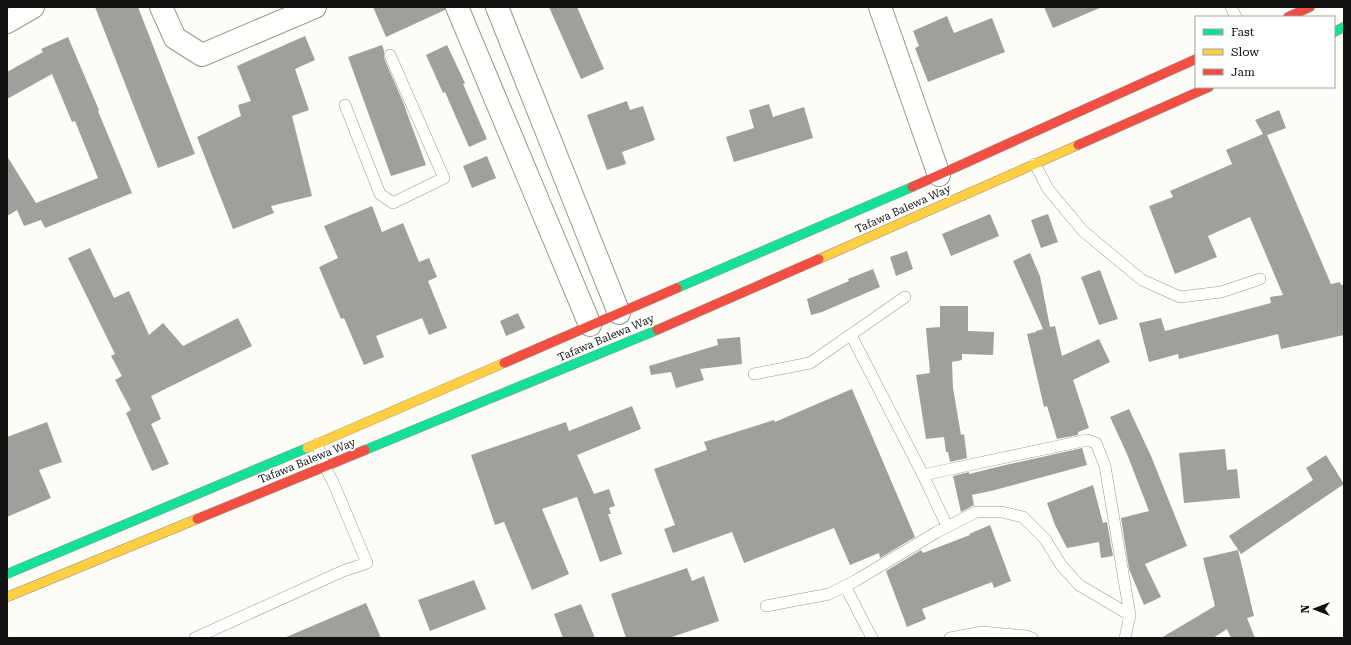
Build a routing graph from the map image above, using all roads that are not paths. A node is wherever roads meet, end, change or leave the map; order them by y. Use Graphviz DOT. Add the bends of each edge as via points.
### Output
graph roads {
  1 [pos="33,7"];
  2 [pos="161,7"];
  3 [pos="315,7"];
  4 [pos="457,7"];
  5 [pos="497,7"];
  6 [pos="880,7"];
  7 [pos="1231,7"];
  8 [pos="1310,7"];
  9 [pos="1236,16"];
  10 [pos="1290,16"];
  11 [pos="7,22"];
  12 [pos="390,55"];
  13 [pos="1195,59"];
  14 [pos="1207,88"];
  15 [pos="344,105"];
  16 [pos="1034,164"];
  17 [pos="939,175"];
  18 [pos="1260,279"];
  19 [pos="905,297"];
  20 [pos="619,313"];
  21 [pos="590,325"];
  22 [pos="851,335"];
  23 [pos="754,374"];
  24 [pos="317,444"];
  25 [pos="325,467"];
  26 [pos="923,474"];
  27 [pos="947,526"];
  28 [pos="7,574"];
  29 [pos="845,586"];
  30 [pos="7,597"];
  31 [pos="766,606"];
  32 [pos="1130,615"];
  33 [pos="196,638"];
  34 [pos="872,638"];
  35 [pos="950,638"];
  36 [pos="1032,638"];
  37 [pos="1125,638"];
  1 -- 11 [label="street"];
  2 -- 3 [label="street" via="175,38 202,55"];
  4 -- 21 [label="street"];
  5 -- 20 [label="street"];
  6 -- 17 [label="street"];
  7 -- 9 [label="lane"];
  8 -- 10 [label="main road"];
  12 -- 15 [label="lane" via="444,178 393,203 380,194"];
  13 -- 17 [label="main road, Tafawa Balewa Way"];
  14 -- 16 [label="main road, Tafawa Balewa Way"];
  16 -- 18 [label="lane" via="1048,189 1083,231 1142,280 1180,298 1221,292"];
  16 -- 25 [label="main road, Tafawa Balewa Way" via="651,333"];
  17 -- 20 [label="main road, Tafawa Balewa Way"];
  19 -- 22 [label="lane"];
  20 -- 21 [label="main road, Tafawa Balewa Way"];
  21 -- 24 [label="main road, Tafawa Balewa Way"];
  22 -- 23 [label="lane" via="810,363"];
  22 -- 26 [label="lane"];
  24 -- 25 [label="lane"];
  24 -- 28 [label="main road, Tafawa Balewa Way"];
  25 -- 30 [label="main road, Tafawa Balewa Way"];
  25 -- 33 [label="lane" via="367,562"];
  26 -- 27 [label="lane"];
  26 -- 32 [label="lane" via="1087,440 1096,443 1105,466"];
  27 -- 29 [label="lane"];
  27 -- 32 [label="lane" via="976,512 1002,512 1023,517 1045,539 1061,565 1079,585"];
  29 -- 31 [label="lane" via="829,594"];
  29 -- 34 [label="lane"];
  32 -- 37 [label="lane"];
  35 -- 36 [label="lane" via="982,632"];
}
